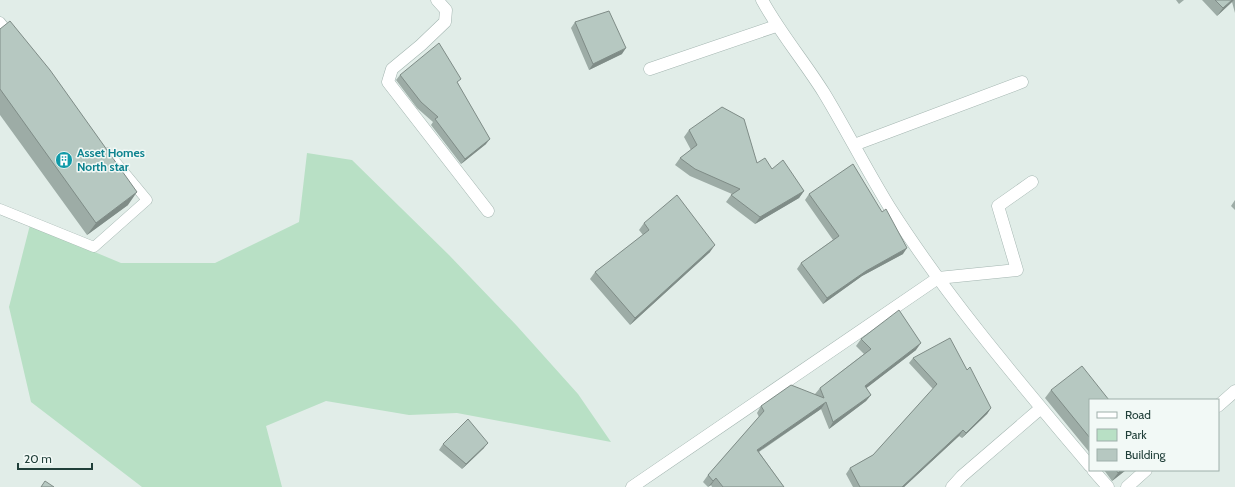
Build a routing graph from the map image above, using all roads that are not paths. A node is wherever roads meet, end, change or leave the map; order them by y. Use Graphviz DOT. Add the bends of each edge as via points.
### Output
graph roads {
  1 [pos="437,0"];
  2 [pos="762,0"];
  3 [pos="0,22"];
  4 [pos="776,26"];
  5 [pos="20,46"];
  6 [pos="650,69"];
  7 [pos="1022,82"];
  8 [pos="101,145"];
  9 [pos="854,145"];
  10 [pos="1032,182"];
  11 [pos="0,208"];
  12 [pos="488,211"];
  13 [pos="938,278"];
  14 [pos="1235,391"];
  15 [pos="1219,405"];
  16 [pos="1041,408"];
  17 [pos="1089,465"];
  18 [pos="1094,471"];
  19 [pos="1145,471"];
  20 [pos="632,487"];
  21 [pos="952,487"];
  22 [pos="1108,487"];
  23 [pos="1127,487"];
  1 -- 12 [label="street" via="446,10 445,22 392,69 388,82"];
  2 -- 4 [label="street"];
  3 -- 5 [label="lane"];
  4 -- 6 [label="street"];
  4 -- 9 [label="street" via="824,93"];
  7 -- 9 [label="street"];
  8 -- 11 [label="lane" via="147,200 94,247"];
  9 -- 13 [label="street" via="890,208"];
  10 -- 13 [label="street" via="998,206 1017,270"];
  13 -- 16 [label="street"];
  13 -- 20 [label="street"];
  14 -- 15 [label="street"];
  16 -- 17 [label="street"];
  16 -- 21 [label="street"];
  18 -- 22 [label="street"];
  19 -- 23 [label="street"];
}
